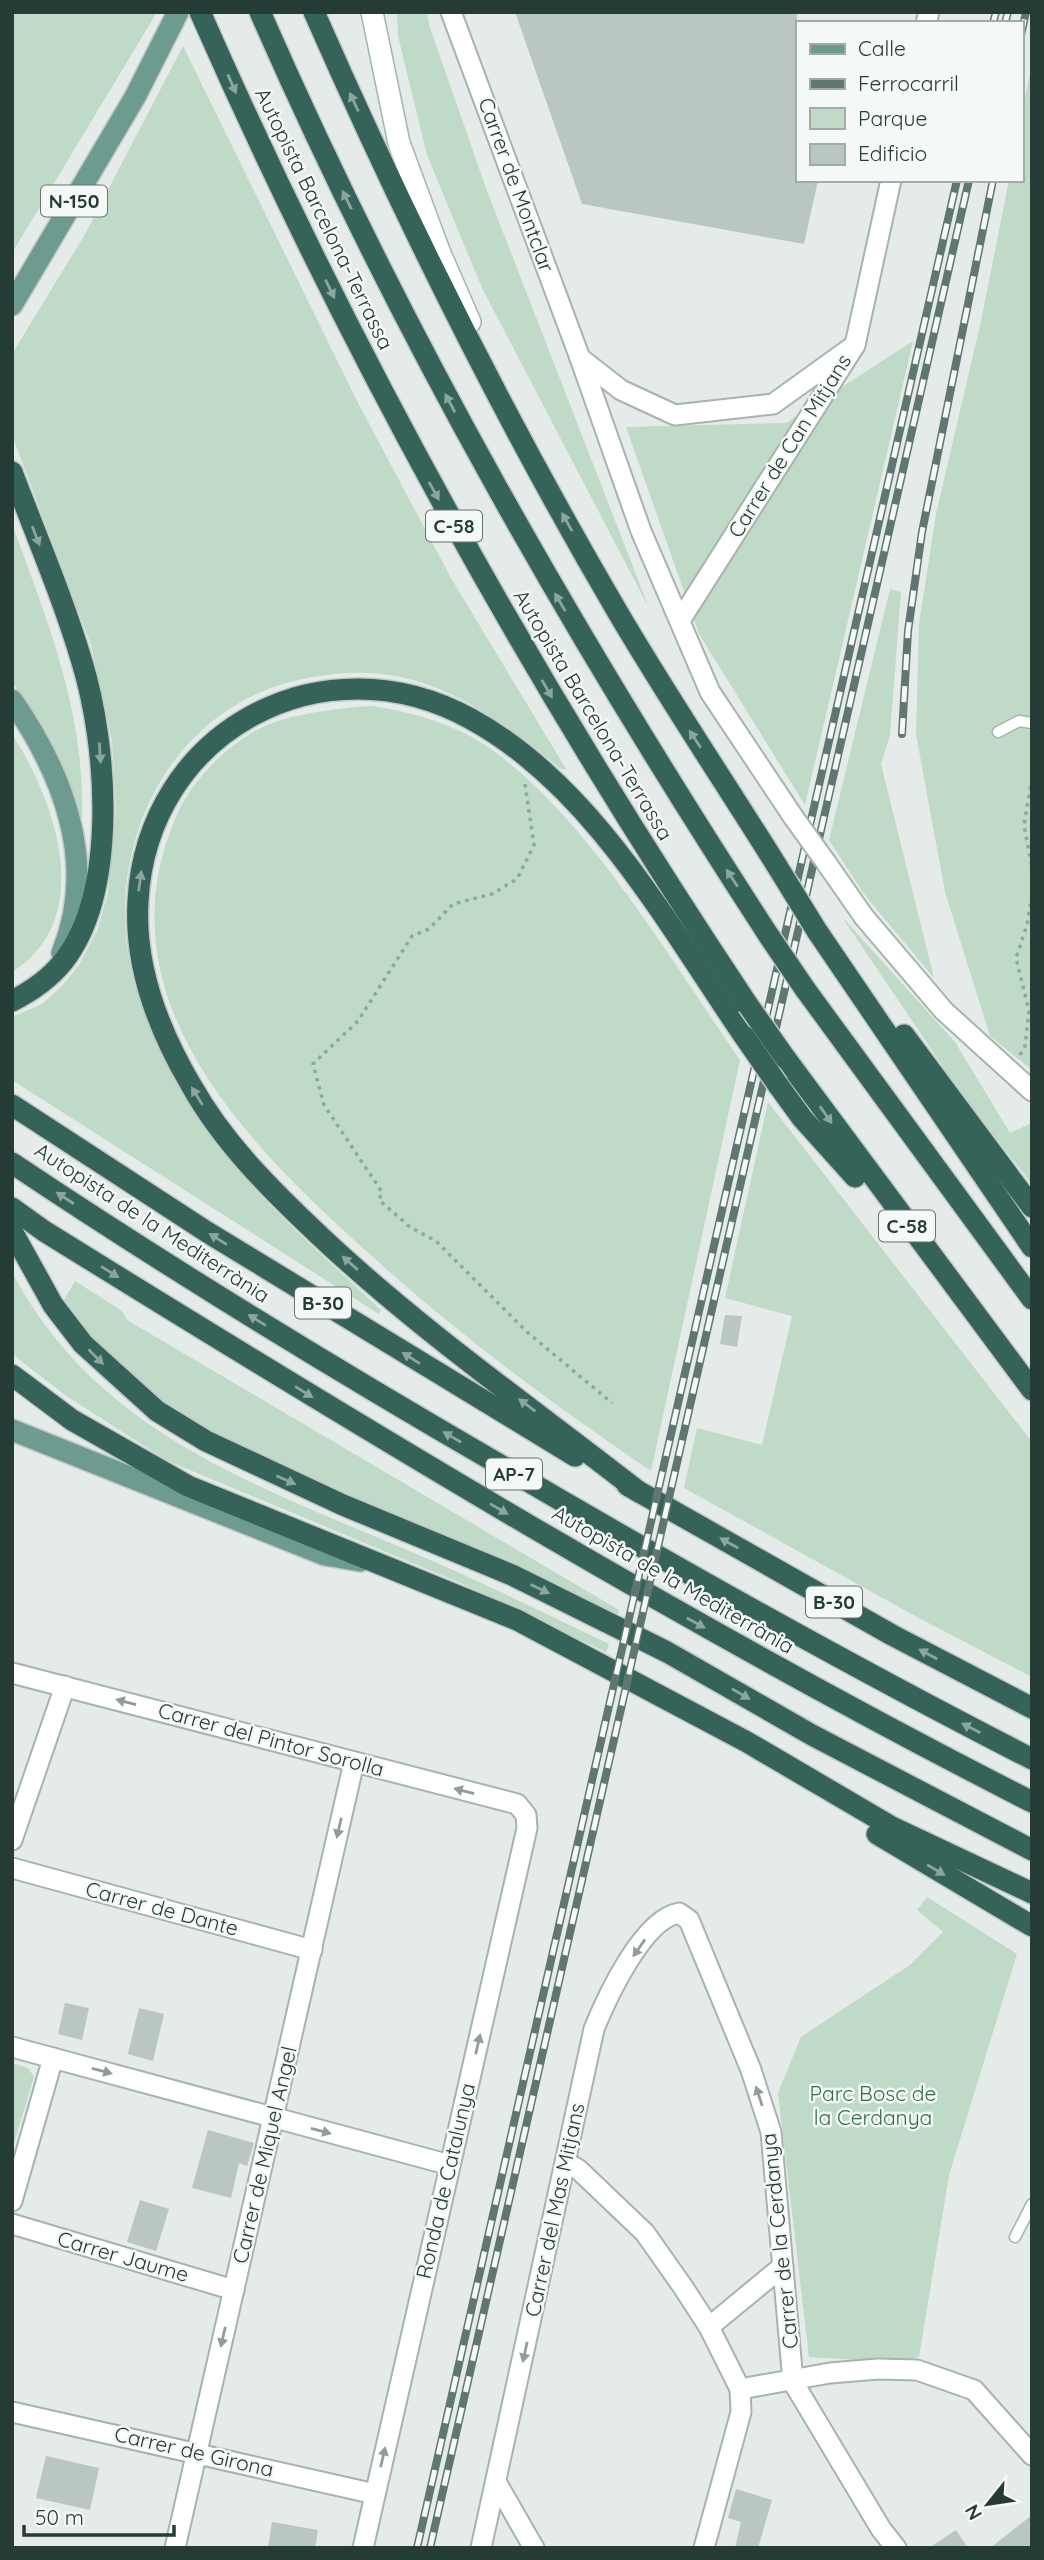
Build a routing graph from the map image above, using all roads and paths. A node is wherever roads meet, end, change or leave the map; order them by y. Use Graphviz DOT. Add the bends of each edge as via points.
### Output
graph roads {
  1 [pos="178,12"];
  2 [pos="260,12"];
  3 [pos="314,12"];
  4 [pos="372,12"];
  5 [pos="451,12"];
  6 [pos="202,17"];
  7 [pos="891,182"];
  8 [pos="12,305"];
  9 [pos="855,345"];
  10 [pos="580,358"];
  11 [pos="516,426"];
  12 [pos="12,472"];
  13 [pos="681,619"];
  14 [pos="12,700"];
  15 [pos="1032,723"];
  16 [pos="998,732"];
  17 [pos="520,751"];
  18 [pos="1032,778"];
  19 [pos="1032,868"];
  20 [pos="1032,895"];
  21 [pos="819,924"];
  22 [pos="43,982"];
  23 [pos="12,1000"];
  24 [pos="1012,1073"];
  25 [pos="1032,1091"];
  26 [pos="12,1105"];
  27 [pos="12,1163"];
  28 [pos="1032,1207"];
  29 [pos="12,1208"];
  30 [pos="12,1231"];
  31 [pos="1032,1247"];
  32 [pos="940,1270"];
  33 [pos="1032,1299"];
  34 [pos="12,1375"];
  35 [pos="1032,1390"];
  36 [pos="612,1403"];
  37 [pos="12,1430"];
  38 [pos="639,1492"];
  39 [pos="380,1564"];
  40 [pos="12,1672"];
  41 [pos="65,1686"];
  42 [pos="671,1703"];
  43 [pos="1032,1708"];
  44 [pos="1032,1759"];
  45 [pos="354,1762"];
  46 [pos="1032,1802"];
  47 [pos="526,1815"];
  48 [pos="12,1840"];
  49 [pos="1032,1850"];
  50 [pos="12,1868"];
  51 [pos="1032,1893"];
  52 [pos="690,1920"];
  53 [pos="1032,1926"];
  54 [pos="312,1950"];
  55 [pos="12,2047"];
  56 [pos="53,2058"];
  57 [pos="274,2118"];
  58 [pos="566,2162"];
  59 [pos="450,2165"];
  60 [pos="12,2202"];
  61 [pos="1032,2204"];
  62 [pos="12,2224"];
  63 [pos="1015,2237"];
  64 [pos="783,2266"];
  65 [pos="234,2290"];
  66 [pos="709,2327"];
  67 [pos="793,2382"];
  68 [pos="740,2389"];
  69 [pos="12,2412"];
  70 [pos="196,2453"];
  71 [pos="1032,2455"];
  72 [pos="496,2482"];
  73 [pos="375,2494"];
  74 [pos="175,2548"];
  75 [pos="363,2548"];
  76 [pos="481,2548"];
  77 [pos="534,2548"];
  78 [pos="704,2548"];
  79 [pos="896,2548"];
  1 -- 8 [label="main road, N-150" via="135,97"];
  33 -- 2 [label="highway, Autopista Barcelona-Terrassa / C-58, one-way, bridge" via="805,989 629,717 503,502 386,278"];
  11 -- 3 [label="highway, one-way" via="401,202"];
  4 -- 11 [label="main road" via="388,103 412,183"];
  5 -- 10 [label="street, Carrer de Montclar"];
  6 -- 32 [label="highway, Autopista Barcelona-Terrassa / C-58, one-way, bridge" via="342,315 478,570 622,812 748,1004"];
  7 -- 9 [label="street, Carrer de Can Mitjans"];
  9 -- 10 [label="street" via="773,404 675,415 621,390"];
  9 -- 13 [label="street, Carrer de Can Mitjans"];
  10 -- 13 [label="street, Carrer de Montclar" via="641,531"];
  21 -- 11 [label="highway, one-way, bridge" via="616,609"];
  12 -- 22 [label="highway, one-way" via="83,663 99,742 102,788 93,896 74,944"];
  13 -- 24 [label="street, Carrer de Montclar, bridge" via="710,692 864,917 944,1011"];
  14 -- 22 [label="main road" via="61,791 79,868 69,936"];
  15 -- 16 [label="lane" via="1019,721"];
  17 -- 32 [label="highway, bridge" via="566,790 588,816 802,1118"];
  17 -- 36 [label="path" via="534,845 517,879 492,894 453,904 429,929 412,936 358,1021 313,1064 324,1105 382,1192 379,1200 410,1227 436,1241 527,1332"];
  38 -- 17 [label="highway, one-way" via="404,1310 260,1177 215,1124 173,1052 139,953 142,868 158,816 194,760 249,717 300,695 347,689 388,691 469,717"];
  18 -- 19 [label="path" via="1024,825"];
  20 -- 24 [label="path" via="1016,958 1029,1011 1025,1046"];
  21 -- 28 [label="highway"];
  21 -- 31 [label="highway"];
  22 -- 23 [label="highway"];
  24 -- 25 [label="street, Carrer de Montclar"];
  38 -- 26 [label="highway, B-30, one-way" via="507,1418"];
  44 -- 27 [label="highway, Autopista de la Mediterrània / AP-7, one-way" via="699,1581 345,1375"];
  29 -- 46 [label="highway, Autopista de la Mediterrània / AP-7, one-way" via="332,1410 580,1556 794,1677"];
  30 -- 49 [label="highway, one-way" via="53,1304 83,1344 157,1411 206,1441 343,1505 512,1575 667,1652 811,1735"];
  32 -- 35 [label="highway, Autopista Barcelona-Terrassa / C-58"];
  34 -- 39 [label="highway" via="72,1420 188,1486"];
  37 -- 39 [label="main road" via="326,1555"];
  43 -- 38 [label="highway, B-30, one-way"];
  39 -- 42 [label="highway" via="517,1620"];
  40 -- 41 [label="street, Carrer del Pintor Sorolla"];
  45 -- 41 [label="street, Carrer del Pintor Sorolla, one-way"];
  41 -- 48 [label="street"];
  42 -- 51 [label="highway" via="892,1828"];
  42 -- 53 [label="highway, one-way"];
  47 -- 45 [label="street, Carrer del Pintor Sorolla, one-way" via="517,1804"];
  45 -- 54 [label="street, Carrer de Miquel Angel, one-way"];
  59 -- 47 [label="street, Ronda de Catalunya, one-way" via="527,1828"];
  50 -- 54 [label="street, Carrer de Dante"];
  52 -- 58 [label="street, Carrer del Mas Mitjans, one-way" via="679,1913 666,1915 610,1990 594,2029"];
  64 -- 52 [label="street, Carrer de la Cerdanya, one-way" via="771,2132"];
  54 -- 57 [label="street, Carrer de Miquel Angel"];
  55 -- 56 [label="street"];
  56 -- 57 [label="street, one-way"];
  56 -- 60 [label="street"];
  57 -- 59 [label="street, one-way"];
  57 -- 65 [label="street, Carrer de Miquel Angel"];
  58 -- 66 [label="street" via="645,2233"];
  58 -- 72 [label="street, Carrer del Mas Mitjans, one-way"];
  73 -- 59 [label="street, Ronda de Catalunya, one-way"];
  61 -- 63 [label="lane"];
  62 -- 65 [label="street, Carrer Jaume"];
  64 -- 66 [label="street"];
  64 -- 67 [label="street, Carrer de la Cerdanya"];
  65 -- 70 [label="street, Carrer de Miquel Angel, one-way"];
  66 -- 68 [label="street"];
  67 -- 68 [label="street"];
  67 -- 71 [label="street" via="862,2370 917,2370 974,2390"];
  67 -- 79 [label="street, Carrer de la Cerdanya"];
  68 -- 78 [label="street" via="741,2412"];
  69 -- 70 [label="street, Carrer de Girona"];
  70 -- 73 [label="street, Carrer de Girona"];
  70 -- 74 [label="street, Carrer de Miquel Angel"];
  72 -- 76 [label="street, Carrer del Mas Mitjans"];
  72 -- 77 [label="street"];
  73 -- 75 [label="street, Ronda de Catalunya"];
}
